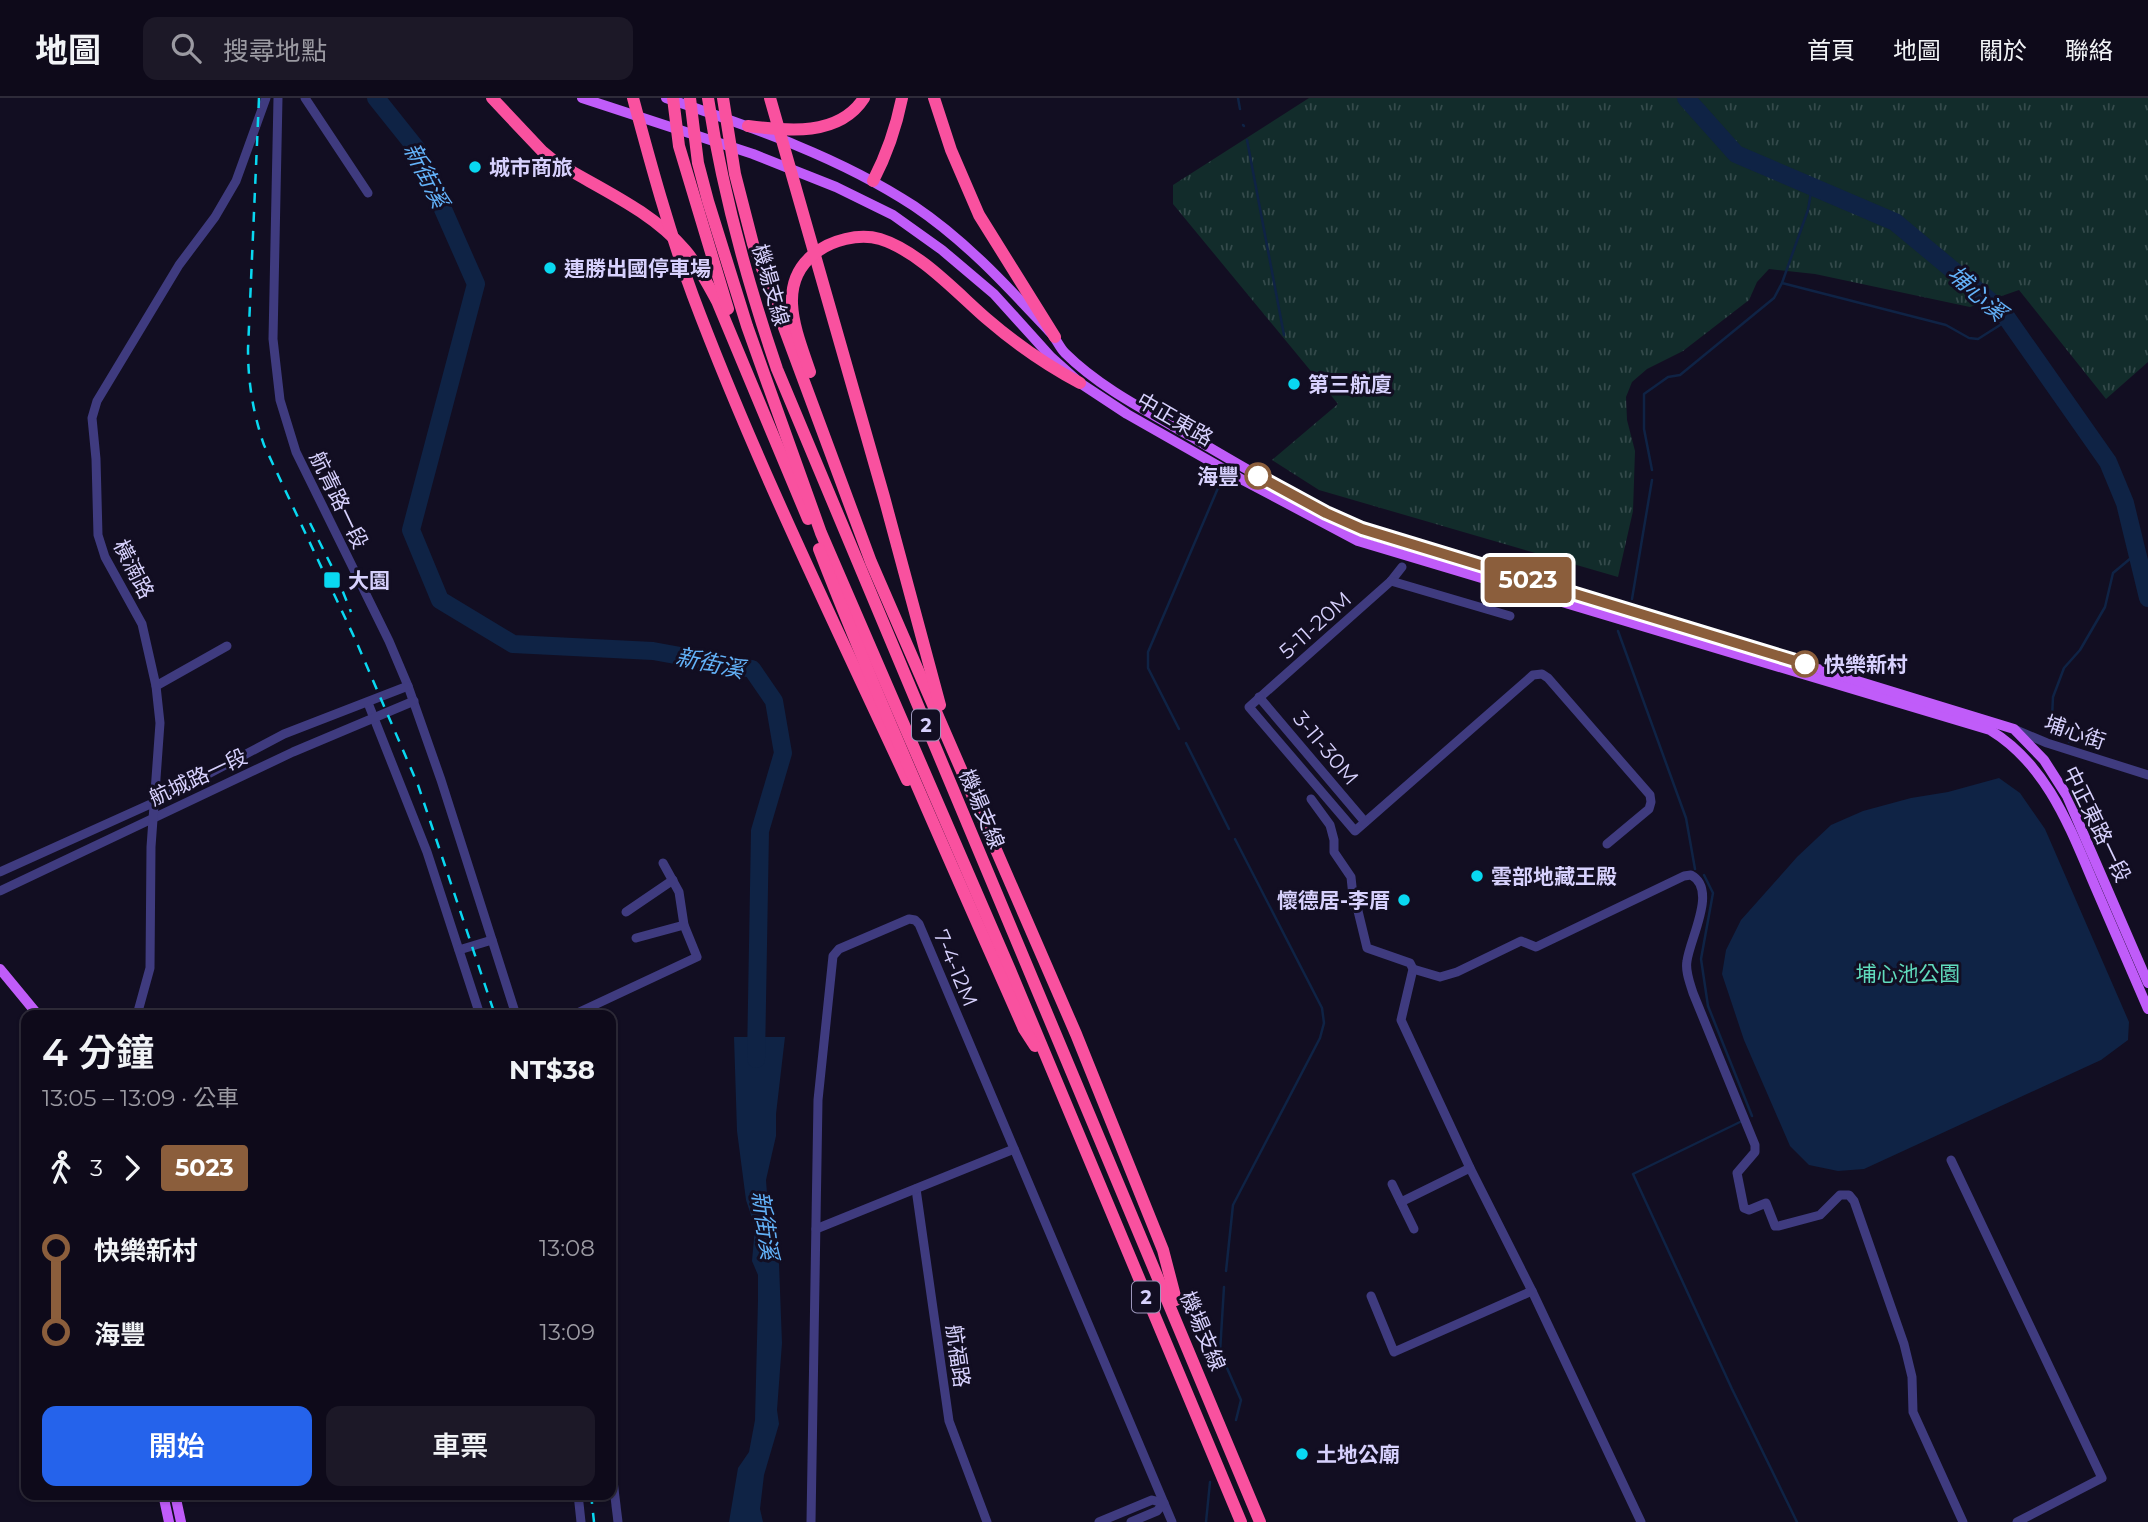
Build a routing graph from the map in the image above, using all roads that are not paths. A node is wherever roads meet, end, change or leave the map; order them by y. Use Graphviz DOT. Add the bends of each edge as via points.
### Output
graph roads {
  1 [pos="266,98"];
  2 [pos="278,98"];
  3 [pos="305,98"];
  4 [pos="492,98"];
  5 [pos="582,98"];
  6 [pos="633,98"];
  7 [pos="666,98"];
  8 [pos="673,98"];
  9 [pos="690,98"];
  10 [pos="708,98"];
  11 [pos="723,98"];
  12 [pos="770,98"];
  13 [pos="864,98"];
  14 [pos="902,98"];
  15 [pos="934,98"];
  16 [pos="748,126"];
  17 [pos="873,181"];
  18 [pos="368,193"];
  19 [pos="864,199"];
  20 [pos="1055,337"];
  21 [pos="746,370"];
  22 [pos="1080,383"];
  23 [pos="837,466"];
  24 [pos="1402,567"];
  25 [pos="1391,581"];
  26 [pos="1510,616"];
  27 [pos="227,646"];
  28 [pos="156,686"];
  29 [pos="408,686"];
  30 [pos="1259,697"];
  31 [pos="414,701"];
  32 [pos="368,702"];
  33 [pos="1249,706"];
  34 [pos="374,717"];
  35 [pos="944,729"];
  36 [pos="2014,729"];
  37 [pos="1990,730"];
  38 [pos="2035,768"];
  39 [pos="2148,775"];
  40 [pos="1311,799"];
  41 [pos="155,802"];
  42 [pos="154,817"];
  43 [pos="1365,822"];
  44 [pos="1608,845"];
  45 [pos="663,863"];
  46 [pos="0,872"];
  47 [pos="673,880"];
  48 [pos="0,891"];
  49 [pos="625,912"];
  50 [pos="684,925"];
  51 [pos="636,938"];
  52 [pos="492,940"];
  53 [pos="459,950"];
  54 [pos="0,969"];
  55 [pos="1413,969"];
  56 [pos="1002,979"];
  57 [pos="2148,983"];
  58 [pos="2148,1009"];
  59 [pos="34,1010"];
  60 [pos="137,1010"];
  61 [pos="478,1010"];
  62 [pos="514,1010"];
  63 [pos="584,1010"];
  64 [pos="1052,1073"];
  65 [pos="1014,1149"];
  66 [pos="1951,1160"];
  67 [pos="1470,1168"];
  68 [pos="1392,1184"];
  69 [pos="916,1189"];
  70 [pos="1401,1202"];
  71 [pos="816,1229"];
  72 [pos="1414,1229"];
  73 [pos="1532,1291"];
  74 [pos="1371,1296"];
  75 [pos="1185,1338"];
  76 [pos="164,1500"];
  77 [pos="176,1500"];
  78 [pos="579,1500"];
  79 [pos="615,1500"];
  80 [pos="1164,1503"];
  81 [pos="169,1522"];
  82 [pos="181,1522"];
  83 [pos="581,1522"];
  84 [pos="618,1522"];
  85 [pos="811,1522"];
  86 [pos="987,1522"];
  87 [pos="1099,1522"];
  88 [pos="1131,1522"];
  89 [pos="1172,1522"];
  90 [pos="1241,1522"];
  91 [pos="1260,1522"];
  92 [pos="1641,1522"];
  93 [pos="1963,1522"];
  94 [pos="2017,1522"];
  1 -- 28 [label="street, 橫湳路" via="236,181 179,265 97,401 92,418 99,536 105,557 142,624"];
  2 -- 29 [label="street, 航青路一段" via="273,340 280,400 296,452"];
  3 -- 18 [label="street"];
  4 -- 21 [label="highway" via="554,161 648,216 686,251 717,301"];
  5 -- 19 [label="main road, 中正東路" via="753,154"];
  6 -- 56 [label="highway" via="692,293 749,435"];
  7 -- 16 [label="main road, 中正東路"];
  8 -- 21 [label="highway" via="678,146"];
  9 -- 64 [label="highway, 機場支線 / 2" via="708,201 821,533"];
  10 -- 75 [label="highway, 機場支線 / 2" via="752,296 777,369"];
  11 -- 23 [label="highway" via="735,174 753,244"];
  12 -- 35 [label="highway" via="884,497"];
  13 -- 16 [label="highway" via="831,124 809,130"];
  14 -- 17 [label="highway" via="896,129"];
  15 -- 20 [label="highway" via="979,215"];
  16 -- 17 [label="main road, 中正東路"];
  17 -- 19 [label="main road"];
  17 -- 20 [label="main road, 中正東路" via="982,259"];
  19 -- 22 [label="main road, 中正東路" via="912,227 994,294"];
  20 -- 36 [label="main road, 中正東路" via="1064,352 1111,389 1235,464 1362,529"];
  21 -- 56 [label="highway" via="847,620"];
  22 -- 23 [label="highway" via="1030,354 903,250 879,239 839,241 821,248 800,268 791,301 794,325 830,430"];
  22 -- 37 [label="main road, 中正東路" via="1231,474 1358,541"];
  23 -- 35 [label="highway" via="871,562"];
  24 -- 25 [label="street, 5-11-20M"];
  25 -- 26 [label="street"];
  25 -- 30 [label="street, 5-11-20M"];
  27 -- 28 [label="street"];
  28 -- 41 [label="street, 橫湳路" via="160,723"];
  29 -- 31 [label="street, 航青路一段"];
  29 -- 32 [label="street, 航城路一段"];
  30 -- 33 [label="street, 5-11-20M"];
  30 -- 43 [label="street, 3-11-30M"];
  31 -- 34 [label="street, 航城路一段"];
  31 -- 52 [label="street, 航青路一段"];
  32 -- 34 [label="street"];
  32 -- 41 [label="street, 航城路一段" via="284,734"];
  33 -- 43 [label="street, 3-11-30M" via="1354,831"];
  34 -- 42 [label="street, 航城路一段"];
  34 -- 53 [label="street"];
  35 -- 75 [label="highway" via="1163,1250"];
  36 -- 37 [label="street, 埔心街"];
  36 -- 39 [label="street, 埔心街"];
  36 -- 57 [label="main road, 中正東路一段" via="2044,760 2067,796"];
  37 -- 38 [label="main road, 中正東路" via="2009,741"];
  38 -- 58 [label="main road, 中正東路一段" via="2062,810"];
  40 -- 55 [label="street" via="1330,825 1334,852 1351,877 1367,948 1410,963"];
  41 -- 42 [label="street, 橫湳路"];
  41 -- 46 [label="street, 航城路一段"];
  42 -- 48 [label="street, 航城路一段"];
  42 -- 60 [label="street, 橫湳路" via="149,968"];
  43 -- 44 [label="street" via="1533,676 1542,674 1650,795 1649,809"];
  45 -- 47 [label="street"];
  47 -- 49 [label="street"];
  47 -- 50 [label="street"];
  50 -- 51 [label="street"];
  50 -- 63 [label="street" via="697,957"];
  52 -- 53 [label="street"];
  52 -- 62 [label="street, 航青路一段"];
  53 -- 61 [label="street"];
  54 -- 59 [label="main road"];
  55 -- 67 [label="street" via="1401,1020"];
  55 -- 93 [label="street" via="1440,977 1457,972 1521,941 1535,947 1684,876 1697,878 1703,892 1687,970 1755,1145 1755,1152 1737,1173 1744,1209 1766,1203 1779,1226 1820,1215 1840,1195 1849,1195 1854,1201 1904,1344 1912,1377 1913,1412"];
  56 -- 64 [label="highway" via="1024,1029"];
  64 -- 90 [label="highway, 機場支線 / 2"];
  65 -- 69 [label="street"];
  65 -- 71 [label="street, 7-4-12M" via="919,924 909,919 835,951 818,1100"];
  65 -- 80 [label="street, 7-4-12M"];
  66 -- 94 [label="street" via="2102,1478"];
  67 -- 70 [label="street"];
  67 -- 73 [label="street"];
  68 -- 70 [label="street"];
  69 -- 71 [label="street"];
  69 -- 86 [label="street, 航福路" via="949,1421"];
  70 -- 72 [label="street"];
  71 -- 85 [label="street, 7-4-12M"];
  73 -- 74 [label="street" via="1394,1352"];
  73 -- 92 [label="street"];
  75 -- 91 [label="highway, 機場支線 / 2"];
  76 -- 81 [label="main road"];
  77 -- 82 [label="main road"];
  78 -- 83 [label="street"];
  79 -- 84 [label="street"];
  80 -- 87 [label="street" via="1152,1500"];
  80 -- 88 [label="street"];
  80 -- 89 [label="street, 7-4-12M"];
}
